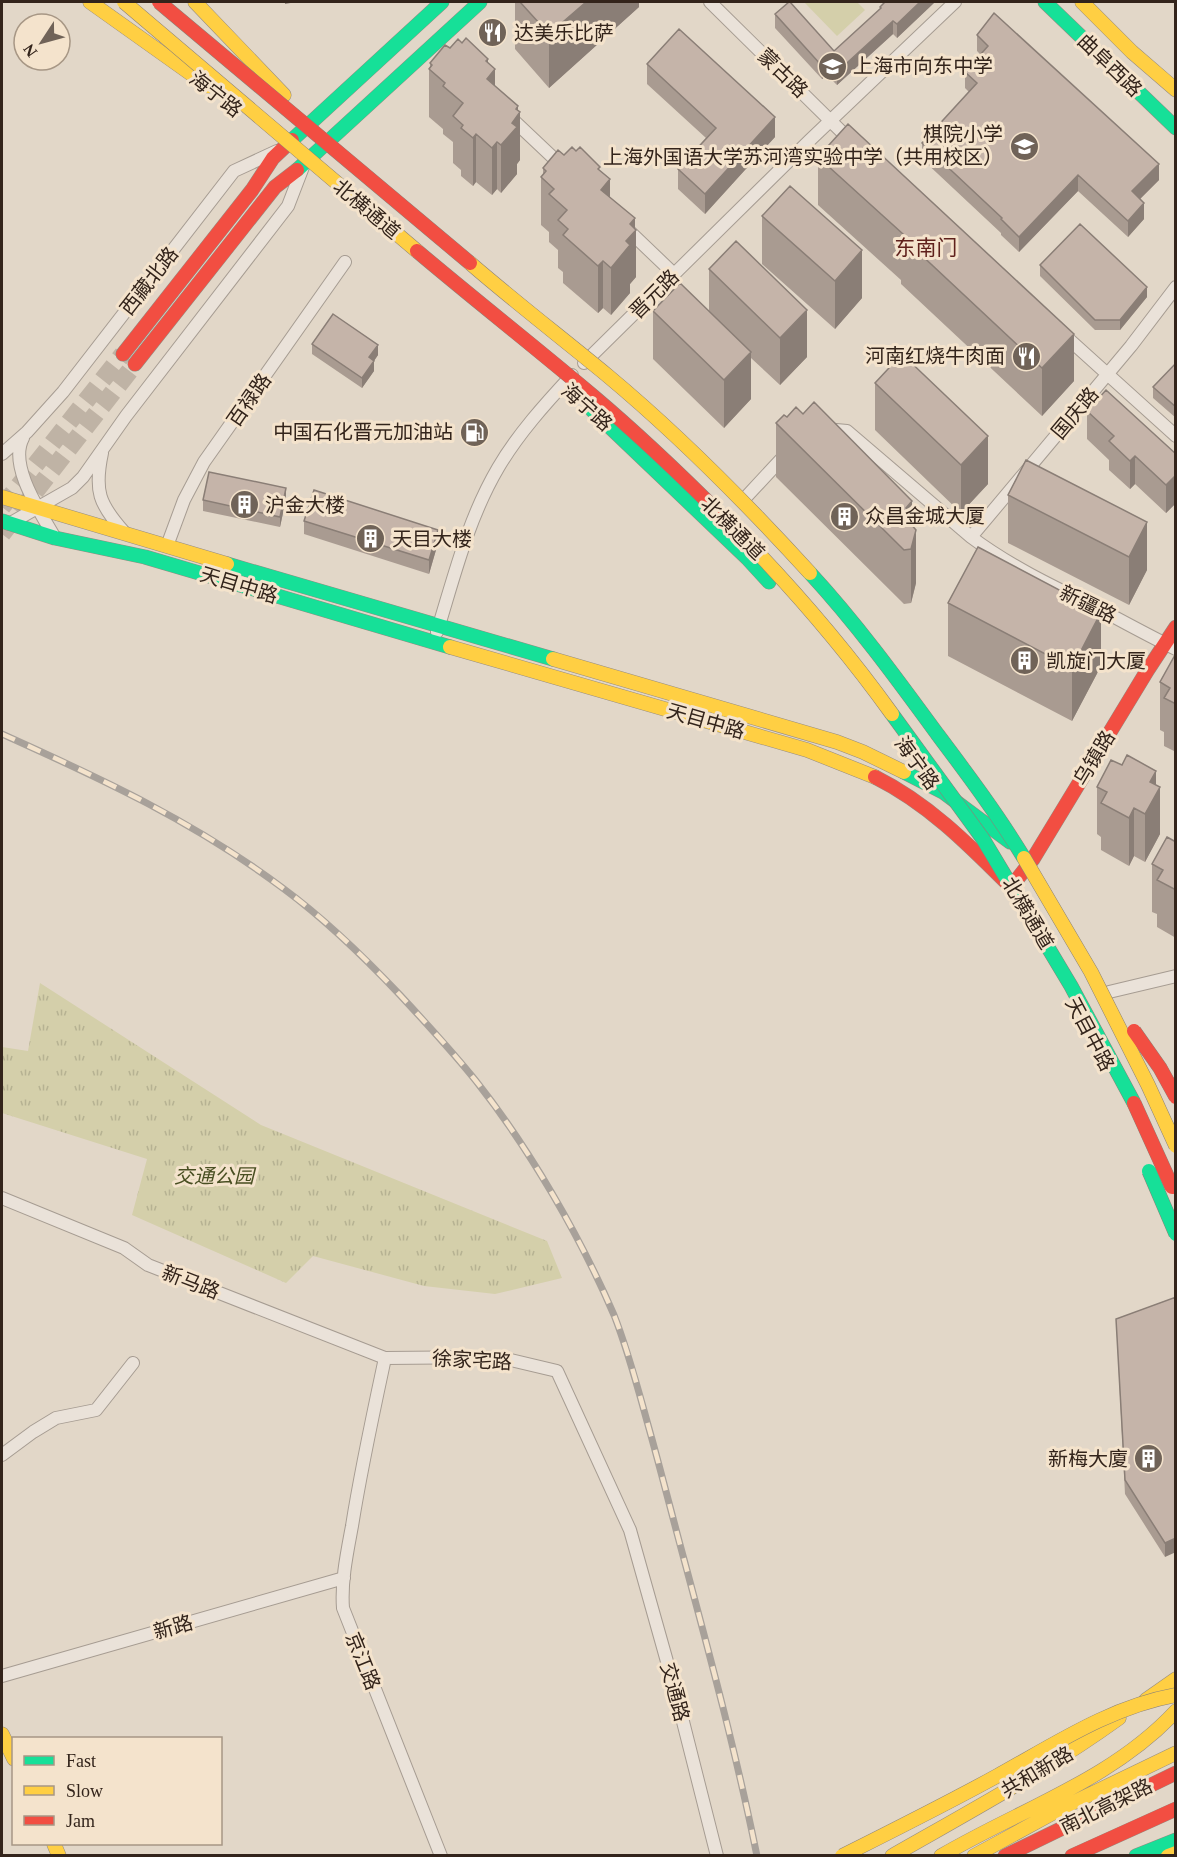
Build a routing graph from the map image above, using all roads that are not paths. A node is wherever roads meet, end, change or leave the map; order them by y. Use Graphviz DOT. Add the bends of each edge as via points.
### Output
graph roads {
  1 [pos="90,2"];
  2 [pos="124,2"];
  3 [pos="159,2"];
  4 [pos="195,2"];
  5 [pos="442,2"];
  6 [pos="480,2"];
  7 [pos="710,2"];
  8 [pos="955,2"];
  9 [pos="1045,2"];
  10 [pos="1082,2"];
  11 [pos="1176,90"];
  12 [pos="503,110"];
  13 [pos="312,120"];
  14 [pos="830,121"];
  15 [pos="1176,128"];
  16 [pos="333,138"];
  17 [pos="283,148"];
  18 [pos="858,148"];
  19 [pos="303,165"];
  20 [pos="571,176"];
  21 [pos="614,217"];
  22 [pos="345,262"];
  23 [pos="674,274"];
  24 [pos="1176,287"];
  25 [pos="1053,325"];
  26 [pos="123,354"];
  27 [pos="592,356"];
  28 [pos="135,364"];
  29 [pos="1107,375"];
  30 [pos="564,385"];
  31 [pos="809,429"];
  32 [pos="27,432"];
  33 [pos="1176,436"];
  34 [pos="794,445"];
  35 [pos="103,449"];
  36 [pos="2,454"];
  37 [pos="25,481"];
  38 [pos="66,492"];
  39 [pos="747,496"];
  40 [pos="2,497"];
  41 [pos="38,508"];
  42 [pos="5,523"];
  43 [pos="126,534"];
  44 [pos="971,537"];
  45 [pos="55,538"];
  46 [pos="167,546"];
  47 [pos="438,626"];
  48 [pos="1176,627"];
  49 [pos="434,642"];
  50 [pos="1170,646"];
  51 [pos="935,788"];
  52 [pos="1033,859"];
  53 [pos="1011,887"];
  54 [pos="1091,972"];
  55 [pos="1176,976"];
  56 [pos="1071,986"];
  57 [pos="1109,992"];
  58 [pos="1176,1097"];
  59 [pos="1116,1099"];
  60 [pos="1176,1131"];
  61 [pos="1176,1146"];
  62 [pos="1144,1161"];
  63 [pos="1176,1195"];
  64 [pos="2,1198"];
  65 [pos="1176,1217"];
  66 [pos="1176,1234"];
  67 [pos="385,1358"];
  68 [pos="133,1363"];
  69 [pos="2,1455"];
  70 [pos="630,1530"];
  71 [pos="344,1578"];
  72 [pos="2,1676"];
  73 [pos="1176,1679"];
  74 [pos="1176,1695"];
  75 [pos="1176,1712"];
  76 [pos="2,1734"];
  77 [pos="1176,1753"];
  78 [pos="12,1755"];
  79 [pos="1176,1773"];
  80 [pos="1176,1809"];
  81 [pos="1176,1840"];
  82 [pos="1176,1852"];
  83 [pos="441,1856"];
  84 [pos="717,1856"];
  85 [pos="842,1856"];
  86 [pos="892,1856"];
  87 [pos="941,1856"];
  88 [pos="974,1856"];
  89 [pos="1005,1856"];
  90 [pos="1072,1856"];
  91 [pos="1136,1856"];
  92 [pos="1168,1856"];
  1 -- 17 [label="main road, 海宁路" via="212,89"];
  2 -- 56 [label="main road, 北横通道, bridge" via="593,396 757,551 822,623 939,776 983,838"];
  3 -- 54 [label="main road, 北横通道, bridge" via="609,377 774,534 841,607 959,762 1004,825"];
  4 -- 13 [label="main road, 海宁路"];
  5 -- 13 [label="main road, 西藏北路"];
  6 -- 16 [label="main road, 西藏北路" via="439,48"];
  7 -- 14 [label="street, 蒙古路"];
  8 -- 14 [label="street, 晋元路"];
  9 -- 15 [label="main road, 曲阜西路"];
  10 -- 11 [label="main road, 曲阜西路"];
  12 -- 20 [label="street"];
  13 -- 16 [label="main road, 海宁路"];
  13 -- 17 [label="main road, 西藏北路"];
  14 -- 18 [label="street, 蒙古路"];
  14 -- 23 [label="street, 晋元路"];
  16 -- 19 [label="main road, 西藏北路"];
  16 -- 27 [label="main road, 海宁路"];
  17 -- 19 [label="main road, 海宁路"];
  17 -- 26 [label="main road, 西藏北路"];
  17 -- 32 [label="street, 西藏北路" via="234,171 75,378"];
  19 -- 28 [label="main road, 西藏北路" via="275,187"];
  19 -- 30 [label="main road, 海宁路"];
  19 -- 35 [label="street, 西藏北路" via="288,206"];
  21 -- 23 [label="street"];
  22 -- 46 [label="street, 百禄路" via="204,462"];
  23 -- 27 [label="street, 晋元路"];
  24 -- 29 [label="street, 国庆路"];
  25 -- 29 [label="street"];
  27 -- 30 [label="street, 晋元路"];
  27 -- 39 [label="main road, 海宁路" via="617,374"];
  29 -- 33 [label="street"];
  29 -- 44 [label="street, 国庆路"];
  30 -- 47 [label="street, 晋元路" via="533,418 488,485"];
  30 -- 51 [label="main road, 海宁路" via="747,558 792,606 833,653"];
  31 -- 44 [label="street, 新疆路" via="847,431"];
  32 -- 36 [label="street, 西藏北路"];
  32 -- 37 [label="street, 西藏北路" via="18,455"];
  34 -- 39 [label="street"];
  35 -- 38 [label="street, 西藏北路" via="83,477"];
  35 -- 43 [label="street, 西藏北路" via="100,497 104,508"];
  37 -- 38 [label="street" via="43,494"];
  37 -- 41 [label="street, 西藏北路"];
  38 -- 41 [label="street, 西藏北路"];
  39 -- 52 [label="main road, 海宁路" via="813,564 864,626 971,766"];
  40 -- 41 [label="main road, 天目中路"];
  41 -- 42 [label="street, 西藏北路"];
  41 -- 43 [label="main road, 天目中路"];
  41 -- 45 [label="street, 西藏北路"];
  42 -- 45 [label="main road, 天目中路"];
  43 -- 46 [label="main road, 天目中路"];
  44 -- 50 [label="street, 新疆路" via="1013,566"];
  45 -- 49 [label="main road, 天目中路" via="126,552"];
  46 -- 47 [label="main road, 天目中路"];
  47 -- 49 [label="street, 晋元路"];
  47 -- 51 [label="main road, 天目中路" via="811,734 863,752"];
  48 -- 50 [label="main road, 乌镇路"];
  49 -- 53 [label="main road, 天目中路" via="807,750 855,768 929,809"];
  50 -- 52 [label="main road, 乌镇路"];
  51 -- 52 [label="main road, 天目中路"];
  51 -- 53 [label="main road, 海宁路"];
  52 -- 53 [label="main road, 乌镇路"];
  52 -- 57 [label="main road, 天目中路" via="1063,905"];
  53 -- 65 [label="main road, 天目中路" via="1118,1085"];
  54 -- 58 [label="main road, bridge" via="1160,1068"];
  54 -- 61 [label="main road, 北横通道, bridge"];
  55 -- 57 [label="street"];
  56 -- 59 [label="main road, bridge"];
  56 -- 63 [label="main road, 北横通道, bridge" via="1131,1097"];
  57 -- 60 [label="main road, 天目中路"];
  62 -- 66 [label="main road, bridge"];
  64 -- 67 [label="street, 新马路" via="124,1248 148,1265"];
  67 -- 70 [label="street, 徐家宅路" via="498,1357 557,1371"];
  67 -- 71 [label="street, 京江路" via="363,1458"];
  68 -- 69 [label="street" via="96,1410 56,1418"];
  70 -- 84 [label="street, 交通路"];
  71 -- 72 [label="street, 新路"];
  71 -- 83 [label="street, 京江路" via="345,1617"];
  73 -- 86 [label="main road, 共和新路" via="1074,1750"];
  74 -- 85 [label="main road, bridge" via="1133,1706 1098,1721"];
  75 -- 87 [label="main road" via="1161,1729 1117,1763"];
  76 -- 78 [label="main road"];
  77 -- 88 [label="main road"];
  79 -- 89 [label="main road, 南北高架路"];
  80 -- 90 [label="main road, 南北高架路"];
  81 -- 91 [label="main road"];
  82 -- 92 [label="main road"];
}
